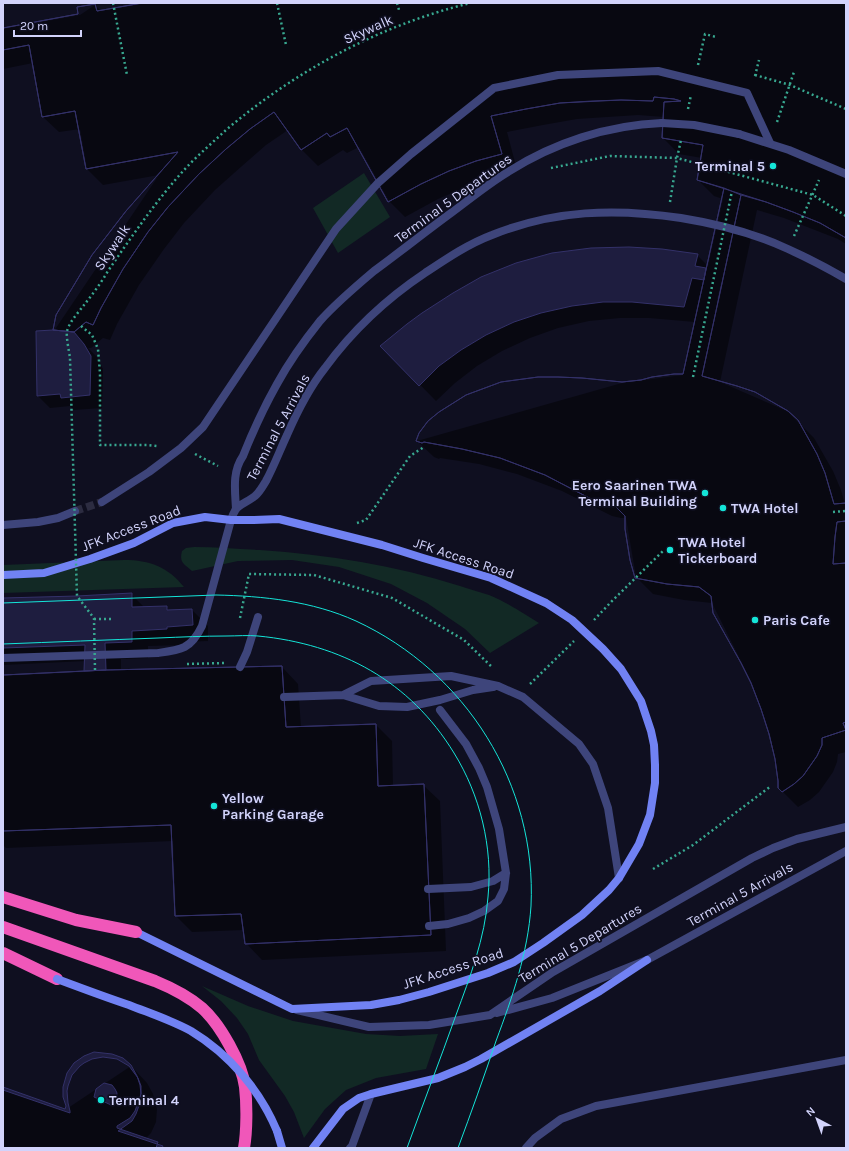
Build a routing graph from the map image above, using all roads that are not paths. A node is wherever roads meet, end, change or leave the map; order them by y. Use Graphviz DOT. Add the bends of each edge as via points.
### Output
graph roads {
  1 [pos="770,143"];
  2 [pos="846,174"];
  3 [pos="846,279"];
  4 [pos="102,502"];
  5 [pos="236,509"];
  6 [pos="75,511"];
  7 [pos="231,520"];
  8 [pos="3,525"];
  9 [pos="3,574"];
  10 [pos="258,617"];
  11 [pos="3,658"];
  12 [pos="240,667"];
  13 [pos="498,686"];
  14 [pos="343,695"];
  15 [pos="284,698"];
  16 [pos="440,710"];
  17 [pos="846,827"];
  18 [pos="846,851"];
  19 [pos="506,873"];
  20 [pos="619,878"];
  21 [pos="428,889"];
  22 [pos="3,897"];
  23 [pos="430,926"];
  24 [pos="3,927"];
  25 [pos="136,932"];
  26 [pos="3,953"];
  27 [pos="647,960"];
  28 [pos="56,979"];
  29 [pos="292,1009"];
  30 [pos="490,1015"];
  31 [pos="846,1060"];
  32 [pos="371,1094"];
  33 [pos="244,1148"];
  34 [pos="282,1148"];
  35 [pos="313,1148"];
  36 [pos="350,1148"];
  37 [pos="526,1148"];
  1 -- 2 [label="street, Terminal 5 Departures"];
  1 -- 4 [label="street, bridge" via="747,94 658,71 558,75 494,88 394,168 336,229 202,427 181,448"];
  1 -- 5 [label="street, Terminal 5 Departures, bridge" via="694,125 662,123 624,126 601,131 557,147 532,158 485,187 374,271 321,320 306,339 277,383 238,462 234,478"];
  3 -- 5 [label="street, Terminal 5 Arrivals" via="812,260 749,234 705,222 668,216 602,212 559,216 513,227 484,238 451,256 384,303 363,323 335,354 310,390 257,495"];
  5 -- 7 [label="street"];
  6 -- 8 [label="street" via="38,522"];
  7 -- 9 [label="street, JFK Access Road" via="204,517 173,523 134,543 44,573"];
  7 -- 11 [label="street" via="202,626 198,635 185,647 158,653"];
  7 -- 20 [label="street, JFK Access Road" via="279,518 485,576 546,603 584,630 621,669 635,690 647,717 654,745 654,783 650,815 640,844"];
  10 -- 12 [label="street" via="250,646"];
  13 -- 14 [label="street" via="407,707 379,706"];
  13 -- 14 [label="street" via="451,676 371,681"];
  13 -- 20 [label="street" via="523,697 579,744 593,764 608,808"];
  14 -- 15 [label="street"];
  16 -- 19 [label="street" via="466,744 487,787 499,829"];
  17 -- 30 [label="street, Terminal 5 Departures" via="797,839 752,858 553,972"];
  18 -- 27 [label="street, Terminal 5 Arrivals"];
  19 -- 21 [label="street" via="493,881 471,887"];
  19 -- 23 [label="street" via="504,889 498,900 484,911 448,924"];
  20 -- 29 [label="street, JFK Access Road" via="609,890 565,927 514,962 488,973 399,1000 371,1005"];
  22 -- 25 [label="highway" via="76,920"];
  24 -- 33 [label="highway" via="174,989 203,1009 224,1036 240,1070 244,1086"];
  25 -- 29 [label="street, JFK Access Road"];
  26 -- 28 [label="highway"];
  27 -- 30 [label="street, Terminal 5 Arrivals" via="552,998"];
  27 -- 32 [label="street" via="600,991 465,1067 438,1078"];
  28 -- 34 [label="street, bridge" via="155,1014 190,1030 207,1042 236,1068 260,1098"];
  29 -- 30 [label="street, Terminal 5 Departures" via="370,1027 429,1025"];
  31 -- 37 [label="street" via="596,1106 561,1120 535,1138"];
  32 -- 35 [label="street" via="359,1098 343,1109"];
  32 -- 36 [label="street"];
}
